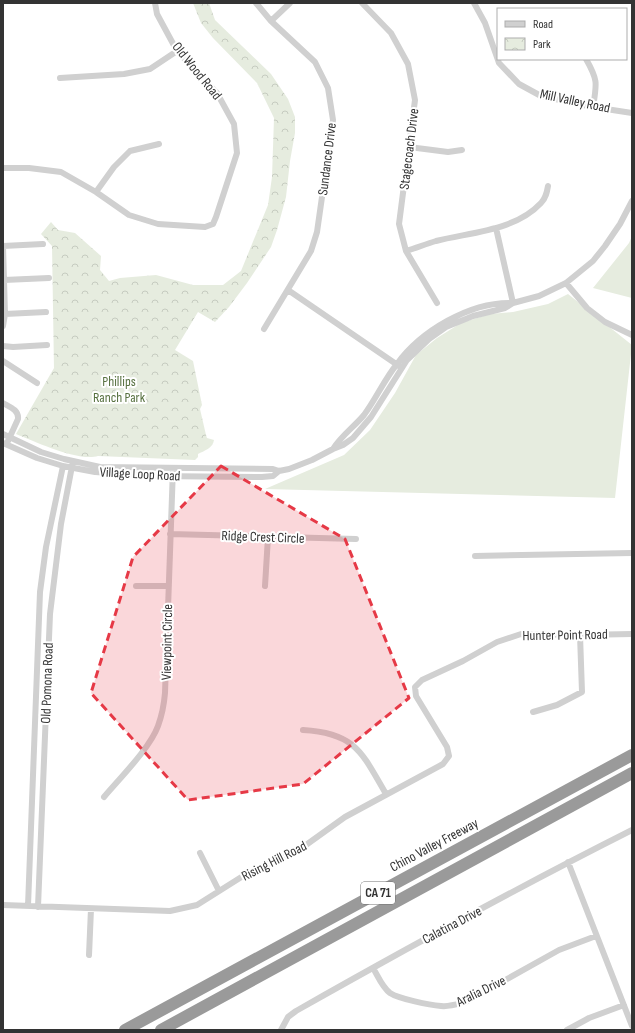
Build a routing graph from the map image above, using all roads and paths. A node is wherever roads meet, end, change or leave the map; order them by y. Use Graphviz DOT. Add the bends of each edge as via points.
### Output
graph roads {
  1 [pos="154,3"];
  2 [pos="256,3"];
  3 [pos="290,3"];
  4 [pos="362,3"];
  5 [pos="474,3"];
  6 [pos="271,21"];
  7 [pos="177,51"];
  8 [pos="497,57"];
  9 [pos="498,60"];
  10 [pos="587,60"];
  11 [pos="60,78"];
  12 [pos="593,107"];
  13 [pos="632,112"];
  14 [pos="158,144"];
  15 [pos="409,147"];
  16 [pos="462,150"];
  17 [pos="3,168"];
  18 [pos="548,186"];
  19 [pos="96,192"];
  20 [pos="632,201"];
  21 [pos="496,228"];
  22 [pos="43,244"];
  23 [pos="3,246"];
  24 [pos="406,251"];
  25 [pos="3,267"];
  26 [pos="49,278"];
  27 [pos="4,280"];
  28 [pos="566,283"];
  29 [pos="288,290"];
  30 [pos="437,303"];
  31 [pos="513,303"];
  32 [pos="46,312"];
  33 [pos="5,314"];
  34 [pos="3,326"];
  35 [pos="264,328"];
  36 [pos="632,335"];
  37 [pos="47,345"];
  38 [pos="3,346"];
  39 [pos="3,361"];
  40 [pos="396,364"];
  41 [pos="402,368"];
  42 [pos="37,383"];
  43 [pos="3,403"];
  44 [pos="3,434"];
  45 [pos="9,438"];
  46 [pos="4,444"];
  47 [pos="334,448"];
  48 [pos="72,464"];
  49 [pos="63,466"];
  50 [pos="173,468"];
  51 [pos="279,471"];
  52 [pos="172,476"];
  53 [pos="170,534"];
  54 [pos="268,537"];
  55 [pos="356,539"];
  56 [pos="632,553"];
  57 [pos="475,556"];
  58 [pos="136,586"];
  59 [pos="168,586"];
  60 [pos="265,586"];
  61 [pos="632,634"];
  62 [pos="580,635"];
  63 [pos="415,688"];
  64 [pos="532,712"];
  65 [pos="303,730"];
  66 [pos="632,755"];
  67 [pos="632,773"];
  68 [pos="386,794"];
  69 [pos="104,797"];
  70 [pos="632,830"];
  71 [pos="200,853"];
  72 [pos="568,862"];
  73 [pos="218,891"];
  74 [pos="3,905"];
  75 [pos="28,906"];
  76 [pos="38,907"];
  77 [pos="91,909"];
  78 [pos="596,936"];
  79 [pos="89,955"];
  80 [pos="372,968"];
  81 [pos="624,1005"];
  82 [pos="632,1026"];
  83 [pos="125,1030"];
  84 [pos="161,1030"];
  85 [pos="281,1030"];
  86 [pos="567,1030"];
  1 -- 7 [label="street, Old Wood Road" via="157,14"];
  2 -- 6 [label="street, Sundance Drive"];
  3 -- 6 [label="street"];
  4 -- 15 [label="street, Stagecoach Drive" via="391,33 408,64 415,100"];
  5 -- 8 [label="street, Mill Valley Road" via="485,23"];
  6 -- 29 [label="street, Sundance Drive" via="314,62 328,88 334,120 317,232 311,251"];
  7 -- 11 [label="street" via="150,70"];
  7 -- 19 [label="street, Old Wood Road" via="217,92 234,124 237,153 216,218 212,224 205,227 158,224 130,215"];
  9 -- 12 [label="street, Mill Valley Road" via="519,84 542,96"];
  10 -- 12 [label="street" via="595,76"];
  12 -- 13 [label="street, Mill Valley Road"];
  14 -- 19 [label="street" via="130,151 114,167"];
  15 -- 16 [label="street" via="448,152"];
  15 -- 24 [label="street, Stagecoach Drive" via="399,224"];
  17 -- 19 [label="street" via="61,172"];
  18 -- 21 [label="street" via="542,202 521,219"];
  20 -- 28 [label="street, Village Loop Road" via="606,246"];
  21 -- 24 [label="street" via="436,241"];
  21 -- 31 [label="street"];
  22 -- 23 [label="street"];
  23 -- 25 [label="street"];
  24 -- 30 [label="street, Stagecoach Drive"];
  25 -- 27 [label="street"];
  26 -- 27 [label="street"];
  27 -- 33 [label="street"];
  28 -- 31 [label="street, Village Loop Road" via="539,296"];
  28 -- 36 [label="street" via="587,308 605,322"];
  29 -- 35 [label="street, Sundance Drive"];
  29 -- 40 [label="street"];
  31 -- 40 [label="street, Village Loop Road" via="482,308 446,322 419,341"];
  31 -- 41 [label="street, Village Loop Road" via="446,328 415,351"];
  32 -- 33 [label="street"];
  33 -- 34 [label="street"];
  37 -- 38 [label="street"];
  39 -- 42 [label="street"];
  40 -- 41 [label="street"];
  40 -- 47 [label="street, Village Loop Road" via="363,416 338,440"];
  41 -- 47 [label="street, Village Loop Road" via="371,417 353,438"];
  43 -- 45 [label="street" via="18,415"];
  44 -- 45 [label="street, Village Loop Road"];
  45 -- 46 [label="street"];
  45 -- 48 [label="street, Village Loop Road"];
  46 -- 49 [label="street, Village Loop Road"];
  47 -- 51 [label="street, Village Loop Road" via="312,460"];
  48 -- 49 [label="street, Village Loop Road"];
  48 -- 50 [label="street, Village Loop Road"];
  48 -- 52 [label="street, Village Loop Road" via="95,472"];
  48 -- 76 [label="street, Old Pomona Road" via="58,543 50,614"];
  49 -- 75 [label="street, Old Pomona Road" via="46,547 40,592"];
  50 -- 51 [label="street, Village Loop Road"];
  50 -- 52 [label="street, Viewpoint Circle"];
  51 -- 52 [label="street, Village Loop Road" via="273,476 262,477"];
  52 -- 53 [label="street, Viewpoint Circle"];
  53 -- 54 [label="street, Ridge Crest Circle"];
  53 -- 59 [label="street, Viewpoint Circle"];
  54 -- 55 [label="street, Ridge Crest Circle"];
  54 -- 60 [label="street"];
  56 -- 57 [label="street"];
  58 -- 59 [label="street"];
  59 -- 69 [label="street, Viewpoint Circle" via="165,693 158,728 144,750"];
  61 -- 62 [label="street, Hunter Point Road"];
  62 -- 63 [label="street, Hunter Point Road" via="521,634 496,642 464,661 422,680"];
  62 -- 64 [label="street" via="582,692 557,705"];
  63 -- 68 [label="street, Rising Hill Road" via="421,707 447,747 449,756 443,764"];
  65 -- 68 [label="street" via="327,732 350,743 359,751"];
  66 -- 83 [label="highway, Chino Valley Freeway / CA 71"];
  67 -- 84 [label="highway, CA 71"];
  68 -- 73 [label="street, Rising Hill Road" via="345,817 300,850 243,876"];
  70 -- 72 [label="street, Calatina Drive"];
  71 -- 73 [label="street"];
  72 -- 78 [label="street"];
  72 -- 80 [label="street, Calatina Drive"];
  73 -- 77 [label="street, Rising Hill Road" via="197,905 170,911"];
  74 -- 75 [label="street, Rising Hill Road"];
  75 -- 76 [label="street, Rising Hill Road"];
  76 -- 77 [label="street, Rising Hill Road"];
  77 -- 79 [label="street"];
  78 -- 80 [label="street, Aralia Drive" via="559,950 466,1002 454,1005 442,1006 398,997 383,986"];
  78 -- 81 [label="street"];
  80 -- 85 [label="street, Calatina Drive" via="296,1011 288,1017"];
  81 -- 82 [label="street"];
  81 -- 86 [label="street" via="589,1018"];
}
